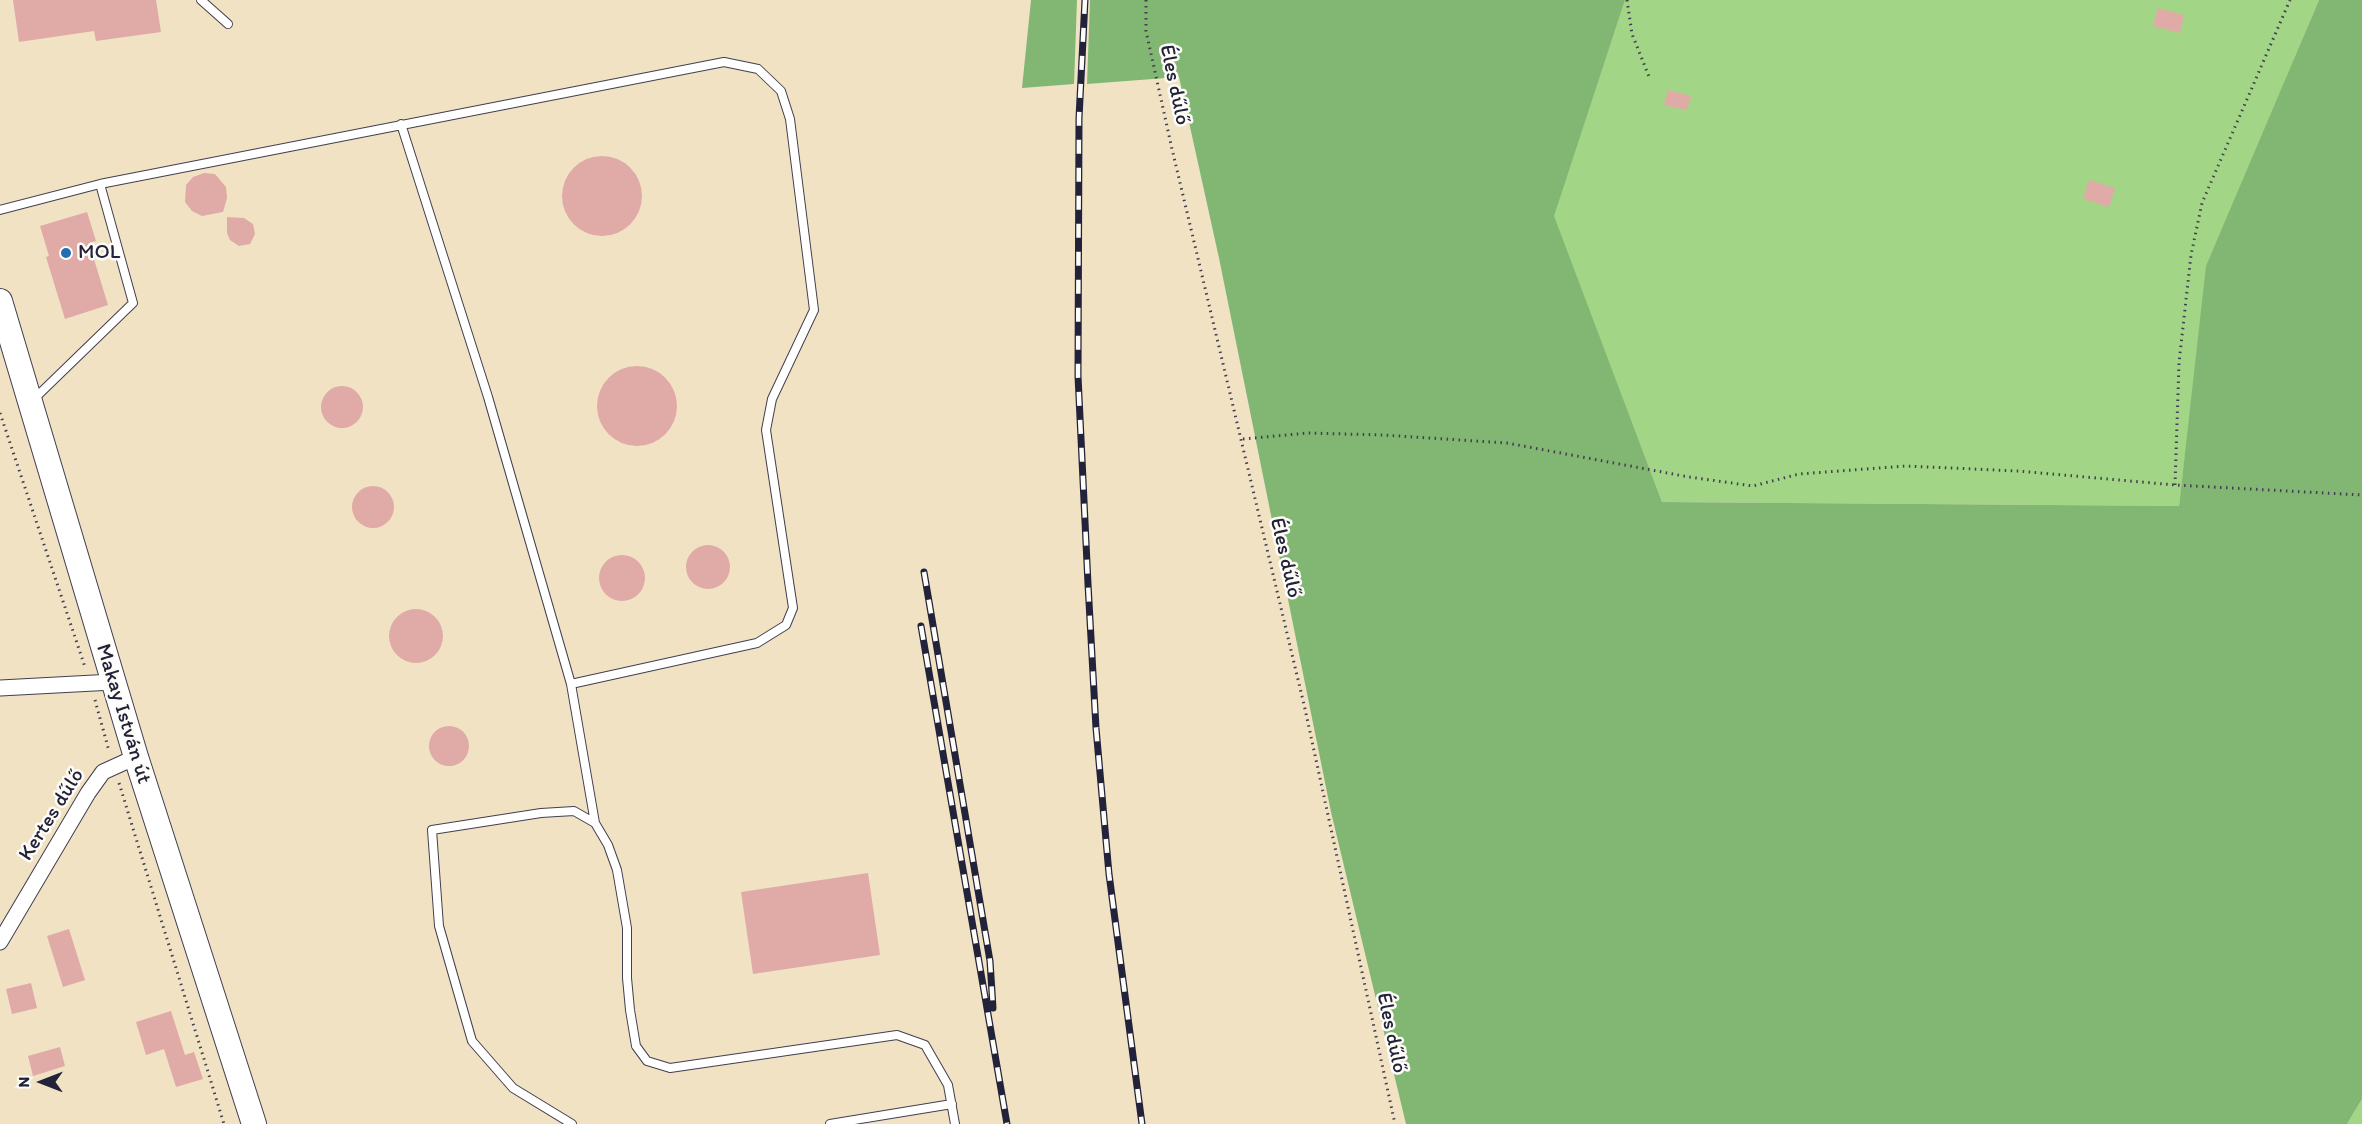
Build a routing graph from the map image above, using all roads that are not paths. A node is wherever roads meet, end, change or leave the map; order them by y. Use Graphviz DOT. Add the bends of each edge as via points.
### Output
graph roads {
  1 [pos="201,0"];
  2 [pos="228,24"];
  3 [pos="401,124"];
  4 [pos="100,184"];
  5 [pos="0,210"];
  6 [pos="0,301"];
  7 [pos="31,402"];
  8 [pos="102,682"];
  9 [pos="571,684"];
  10 [pos="0,688"];
  11 [pos="136,757"];
  12 [pos="595,823"];
  13 [pos="0,942"];
  14 [pos="952,1104"];
  15 [pos="254,1124"];
  16 [pos="572,1124"];
  17 [pos="830,1124"];
  18 [pos="955,1124"];
  1 -- 2 [label="lane"];
  3 -- 4 [label="lane"];
  3 -- 9 [label="lane" via="488,397"];
  3 -- 9 [label="lane" via="724,62 758,69 781,91 789,119 814,310 772,399 766,430 793,608 786,625 758,643"];
  4 -- 5 [label="lane"];
  4 -- 7 [label="lane" via="133,303"];
  6 -- 7 [label="main road, Makay István út"];
  7 -- 8 [label="main road, Makay István út"];
  8 -- 10 [label="street"];
  8 -- 11 [label="main road, Makay István út"];
  9 -- 12 [label="lane"];
  11 -- 13 [label="street, Kertes dűlő" via="103,772"];
  11 -- 15 [label="main road, Makay István út"];
  12 -- 14 [label="lane" via="617,870 627,928 630,1010 636,1047 646,1061 670,1068 897,1035 925,1046 948,1085"];
  12 -- 16 [label="lane" via="574,812 541,813 432,830 439,926 472,1041 513,1088"];
  14 -- 17 [label="lane"];
  14 -- 18 [label="lane"];
}
